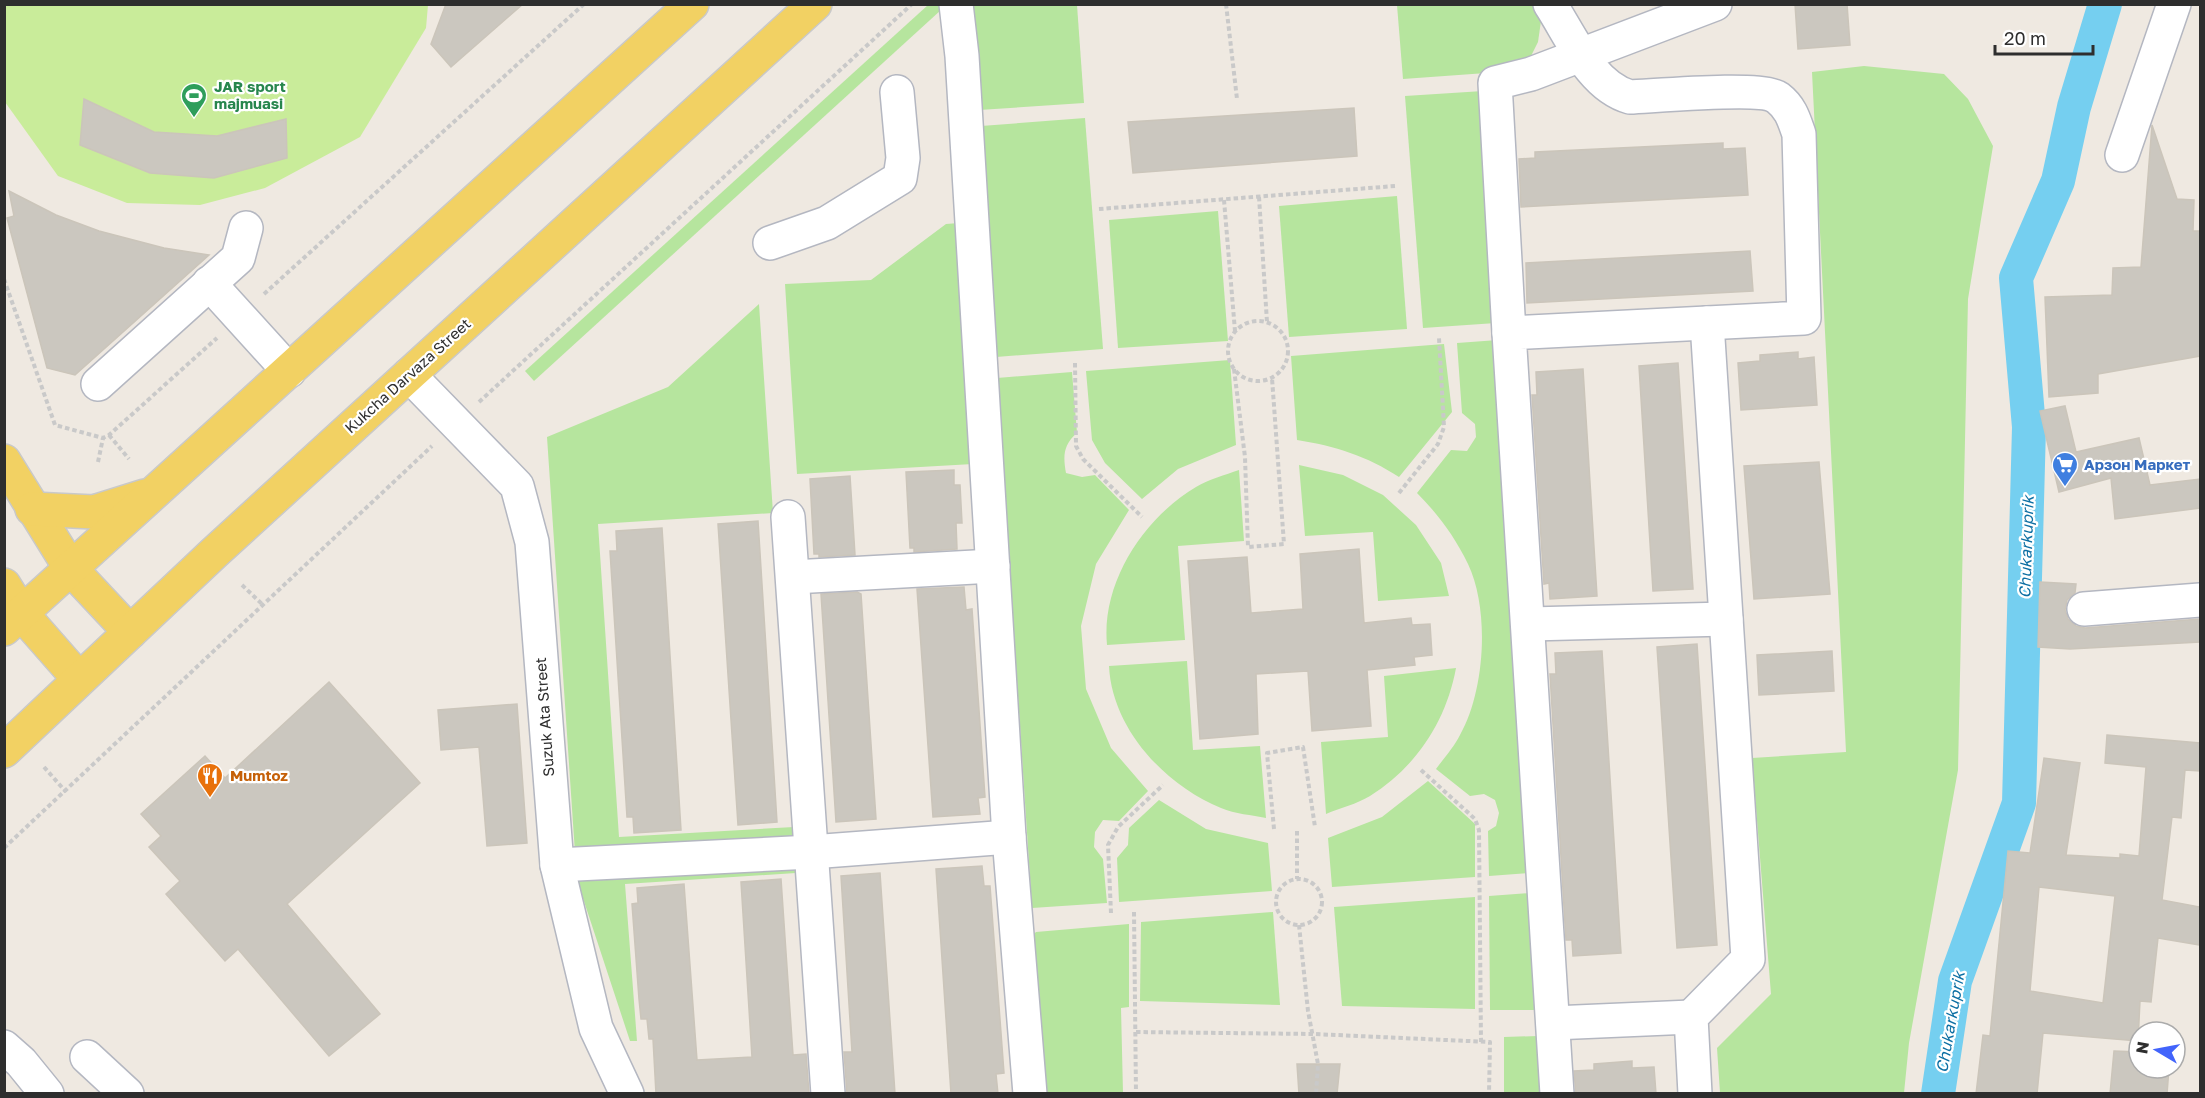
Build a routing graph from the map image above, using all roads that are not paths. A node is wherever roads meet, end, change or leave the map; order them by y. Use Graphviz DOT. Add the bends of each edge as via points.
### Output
graph roads {
  1 [pos="692,4"];
  2 [pos="815,4"];
  3 [pos="956,4"];
  4 [pos="1551,4"];
  5 [pos="1715,4"];
  6 [pos="2174,4"];
  7 [pos="1582,54"];
  8 [pos="897,92"];
  9 [pos="2122,155"];
  10 [pos="246,228"];
  11 [pos="770,243"];
  12 [pos="209,283"];
  13 [pos="1707,323"];
  14 [pos="1509,333"];
  15 [pos="289,371"];
  16 [pos="409,375"];
  17 [pos="98,384"];
  18 [pos="4,461"];
  19 [pos="158,491"];
  20 [pos="32,509"];
  21 [pos="788,517"];
  22 [pos="993,566"];
  23 [pos="71,569"];
  24 [pos="793,577"];
  25 [pos="4,585"];
  26 [pos="2200,600"];
  27 [pos="2084,609"];
  28 [pos="1726,619"];
  29 [pos="13,622"];
  30 [pos="1530,624"];
  31 [pos="130,632"];
  32 [pos="79,679"];
  33 [pos="4,751"];
  34 [pos="1009,837"];
  35 [pos="811,852"];
  36 [pos="556,865"];
  37 [pos="1691,1017"];
  38 [pos="1552,1023"];
  39 [pos="4,1047"];
  40 [pos="87,1057"];
  41 [pos="47,1094"];
  42 [pos="127,1094"];
  43 [pos="627,1094"];
  44 [pos="828,1094"];
  45 [pos="1030,1094"];
  46 [pos="1557,1094"];
  47 [pos="1695,1094"];
  1 -- 15 [label="main road"];
  2 -- 16 [label="main road, Kukcha Darvaza Street"];
  3 -- 22 [label="street"];
  4 -- 7 [label="street"];
  5 -- 7 [label="street"];
  6 -- 9 [label="street"];
  7 -- 13 [label="street" via="1590,68 1622,95 1755,92 1776,97 1791,111 1799,134 1804,318"];
  7 -- 14 [label="street" via="1495,83"];
  8 -- 11 [label="street" via="903,158 900,178 827,223"];
  10 -- 12 [label="street" via="238,258"];
  12 -- 15 [label="street"];
  12 -- 17 [label="street"];
  13 -- 14 [label="street"];
  13 -- 28 [label="street"];
  14 -- 30 [label="street"];
  15 -- 19 [label="main road"];
  16 -- 31 [label="main road, Kukcha Darvaza Street"];
  16 -- 36 [label="street, Suzuk Ata Street" via="517,486 532,542"];
  18 -- 20 [label="main road"];
  19 -- 20 [label="main road" via="125,505 94,512"];
  19 -- 23 [label="main road"];
  20 -- 23 [label="main road"];
  21 -- 24 [label="street"];
  22 -- 24 [label="street"];
  22 -- 34 [label="street"];
  23 -- 29 [label="main road"];
  23 -- 31 [label="main road"];
  24 -- 35 [label="street"];
  25 -- 29 [label="main road"];
  26 -- 27 [label="street"];
  28 -- 30 [label="street"];
  28 -- 37 [label="street" via="1748,959"];
  29 -- 32 [label="main road"];
  30 -- 38 [label="street"];
  31 -- 32 [label="main road, Kukcha Darvaza Street"];
  32 -- 33 [label="main road, Kukcha Darvaza Street"];
  34 -- 35 [label="street"];
  34 -- 45 [label="street"];
  35 -- 36 [label="street"];
  35 -- 44 [label="street"];
  36 -- 43 [label="street, Suzuk Ata Street" via="596,1028"];
  37 -- 38 [label="street"];
  37 -- 47 [label="street"];
  38 -- 46 [label="street"];
  39 -- 41 [label="street"];
  40 -- 42 [label="street"];
}
